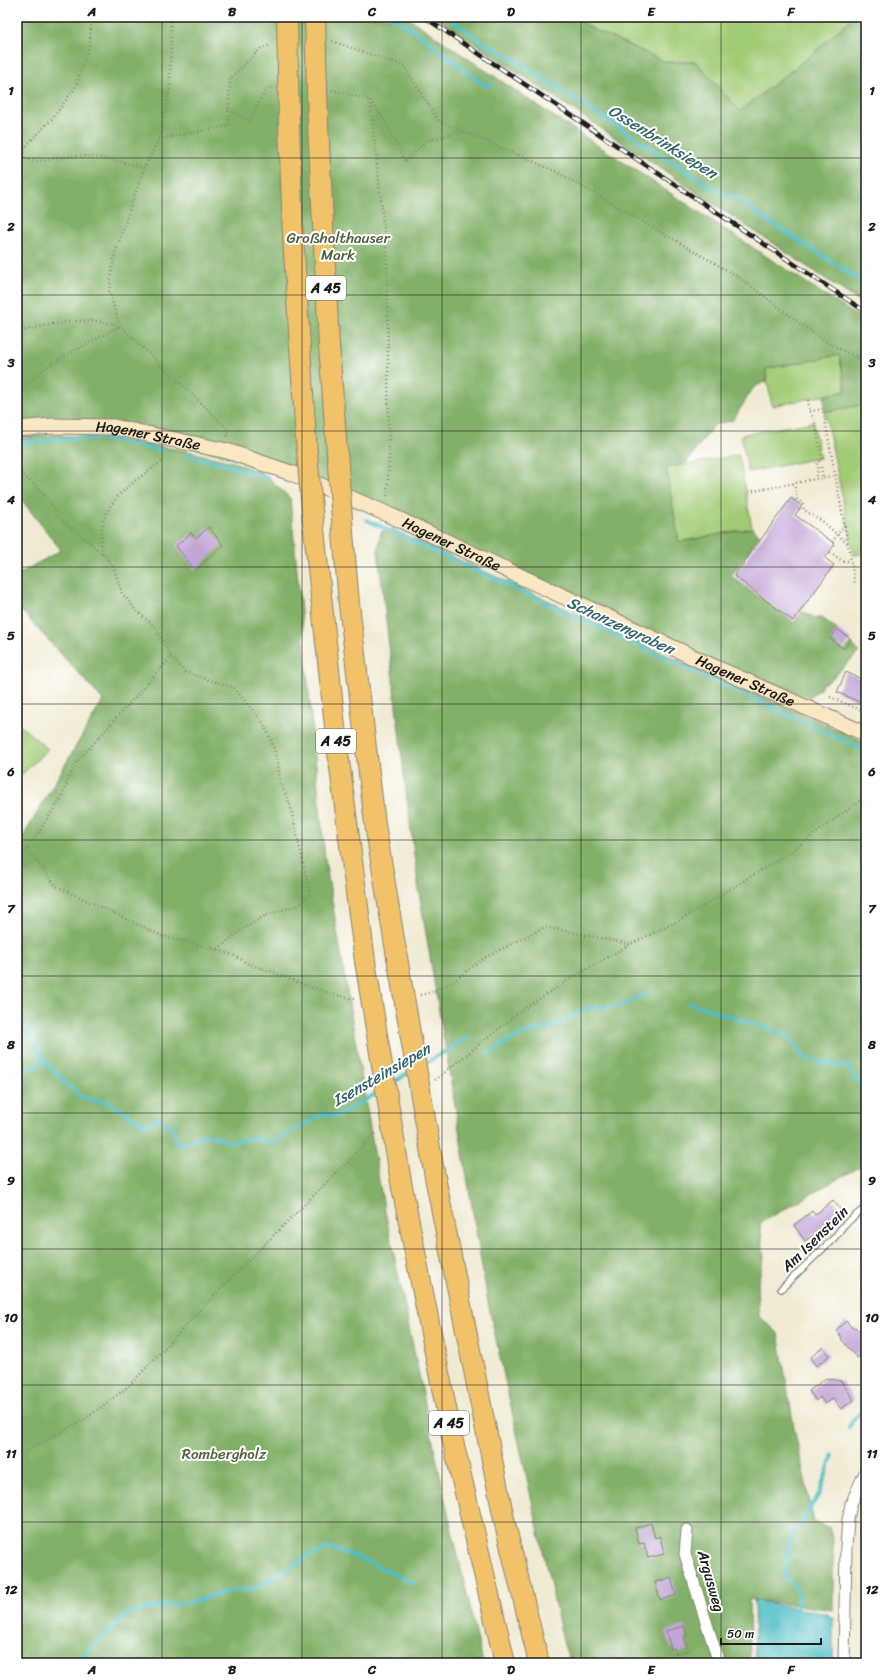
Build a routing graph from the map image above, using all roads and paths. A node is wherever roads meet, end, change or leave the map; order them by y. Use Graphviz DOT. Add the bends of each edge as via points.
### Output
graph roads {
  1 [pos="92,17"];
  2 [pos="171,17"];
  3 [pos="287,17"];
  4 [pos="315,17"];
  5 [pos="326,39"];
  6 [pos="276,43"];
  7 [pos="462,131"];
  8 [pos="159,139"];
  9 [pos="144,168"];
  10 [pos="120,326"];
  11 [pos="17,332"];
  12 [pos="866,362"];
  13 [pos="17,392"];
  14 [pos="808,400"];
  15 [pos="810,411"];
  16 [pos="17,429"];
  17 [pos="227,451"];
  18 [pos="164,460"];
  19 [pos="821,467"];
  20 [pos="17,471"];
  21 [pos="836,476"];
  22 [pos="823,478"];
  23 [pos="814,480"];
  24 [pos="794,483"];
  25 [pos="749,492"];
  26 [pos="385,513"];
  27 [pos="845,523"];
  28 [pos="836,535"];
  29 [pos="832,542"];
  30 [pos="848,544"];
  31 [pos="830,552"];
  32 [pos="102,553"];
  33 [pos="850,561"];
  34 [pos="855,585"];
  35 [pos="830,697"];
  36 [pos="866,712"];
  37 [pos="866,734"];
  38 [pos="866,796"];
  39 [pos="27,849"];
  40 [pos="17,852"];
  41 [pos="629,945"];
  42 [pos="217,950"];
  43 [pos="866,1207"];
  44 [pos="781,1289"];
  45 [pos="216,1293"];
  46 [pos="17,1455"];
  47 [pos="866,1470"];
  48 [pos="687,1530"];
  49 [pos="505,1663"];
  50 [pos="539,1663"];
  51 [pos="719,1663"];
  52 [pos="844,1663"];
  1 -- 9 [label="path" via="89,46 75,88 52,119 25,147 23,158 31,161 76,156 116,161"];
  2 -- 8 [label="path" via="170,88"];
  3 -- 49 [label="highway, A 45, bridge" via="293,237 306,440 337,745 365,961 401,1182 449,1426"];
  4 -- 50 [label="highway, A 45, bridge" via="329,345 350,612 375,824 434,1177 505,1524"];
  5 -- 7 [label="path" via="404,66 439,121"];
  6 -- 8 [label="path" via="261,48 230,79 228,126"];
  7 -- 12 [label="path" via="558,172 737,276 824,341"];
  7 -- 26 [label="path" via="426,141 405,162 385,120 370,100 387,256 389,457"];
  8 -- 9 [label="path"];
  9 -- 10 [label="path" via="114,257 109,292"];
  10 -- 11 [label="path" via="98,321 75,321"];
  10 -- 13 [label="path" via="52,363"];
  10 -- 17 [label="path" via="228,429"];
  14 -- 15 [label="path"];
  15 -- 21 [label="path" via="823,409"];
  15 -- 23 [label="path" via="815,421 822,459 817,464 818,470"];
  16 -- 17 [label="main road, Hagener Straße" via="52,426 114,427"];
  17 -- 26 [label="main road, Hagener Straße" via="291,472"];
  18 -- 32 [label="path" via="133,483 105,514 100,536"];
  19 -- 22 [label="path"];
  20 -- 32 [label="path" via="37,487 51,503 58,517"];
  21 -- 22 [label="path"];
  21 -- 27 [label="path"];
  22 -- 23 [label="path"];
  23 -- 24 [label="path"];
  24 -- 25 [label="path"];
  24 -- 28 [label="path" via="797,499 803,504 804,510 822,521"];
  26 -- 37 [label="main road, Hagener Straße" via="712,666"];
  27 -- 28 [label="path"];
  27 -- 30 [label="path"];
  28 -- 29 [label="path"];
  28 -- 30 [label="path"];
  30 -- 33 [label="path"];
  31 -- 33 [label="path" via="842,561"];
  32 -- 39 [label="path" via="113,566 122,593 155,627 171,657 76,763 60,800"];
  33 -- 34 [label="path"];
  35 -- 36 [label="path"];
  38 -- 41 [label="path" via="789,853 680,920"];
  39 -- 40 [label="path"];
  39 -- 42 [label="path" via="56,886 162,936"];
  43 -- 44 [label="lane, Am Isenstein" via="844,1225"];
  45 -- 46 [label="path" via="129,1386 88,1417"];
  47 -- 52 [label="street" via="851,1504 848,1520"];
  48 -- 51 [label="street, Argusweg" via="685,1554"];
}
